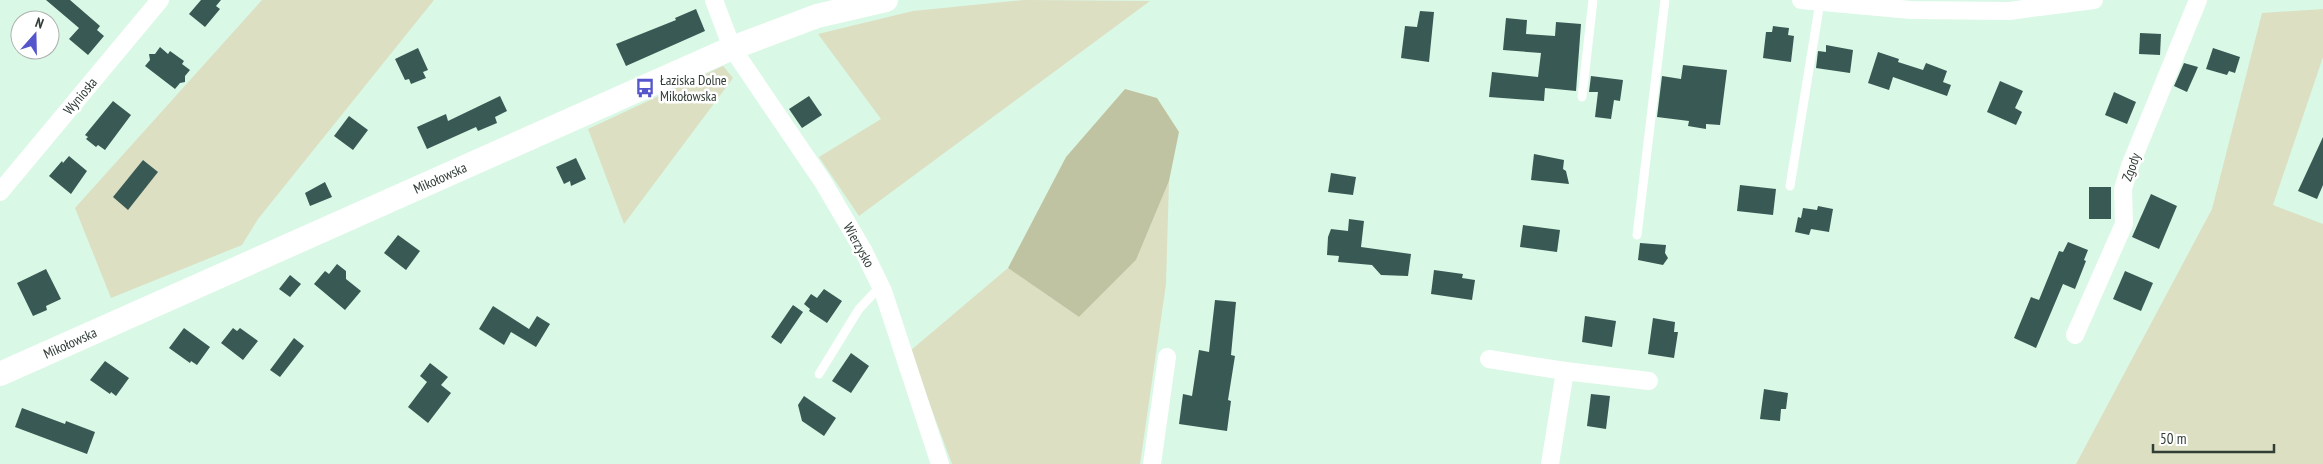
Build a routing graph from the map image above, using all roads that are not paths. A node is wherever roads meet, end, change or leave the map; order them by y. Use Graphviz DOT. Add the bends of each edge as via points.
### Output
graph roads {
  1 [pos="160,0"];
  2 [pos="714,0"];
  3 [pos="886,0"];
  4 [pos="1593,0"];
  5 [pos="1666,0"];
  6 [pos="1801,0"];
  7 [pos="2094,0"];
  8 [pos="2198,0"];
  9 [pos="1820,2"];
  10 [pos="732,48"];
  11 [pos="1582,97"];
  12 [pos="1790,186"];
  13 [pos="0,192"];
  14 [pos="1637,236"];
  15 [pos="883,291"];
  16 [pos="2075,334"];
  17 [pos="1167,357"];
  18 [pos="1488,359"];
  19 [pos="1565,371"];
  20 [pos="0,374"];
  21 [pos="819,374"];
  22 [pos="1649,381"];
  23 [pos="940,464"];
  24 [pos="1152,464"];
  25 [pos="1550,464"];
  1 -- 13 [label="street, Wyniosła"];
  2 -- 10 [label="street, Wierzysko"];
  3 -- 10 [label="street, Mikołowska" via="817,16"];
  4 -- 11 [label="lane"];
  5 -- 14 [label="lane"];
  6 -- 9 [label="street"];
  7 -- 9 [label="street" via="2009,11 1911,10"];
  8 -- 16 [label="street, Zgody" via="2130,166 2123,189 2124,224"];
  9 -- 12 [label="lane"];
  10 -- 15 [label="street, Wierzysko" via="823,182"];
  10 -- 20 [label="street, Mikołowska"];
  15 -- 21 [label="lane" via="876,291 859,309"];
  15 -- 23 [label="street, Wierzysko"];
  17 -- 24 [label="street"];
  18 -- 19 [label="street"];
  19 -- 22 [label="street"];
  19 -- 25 [label="street"];
}
